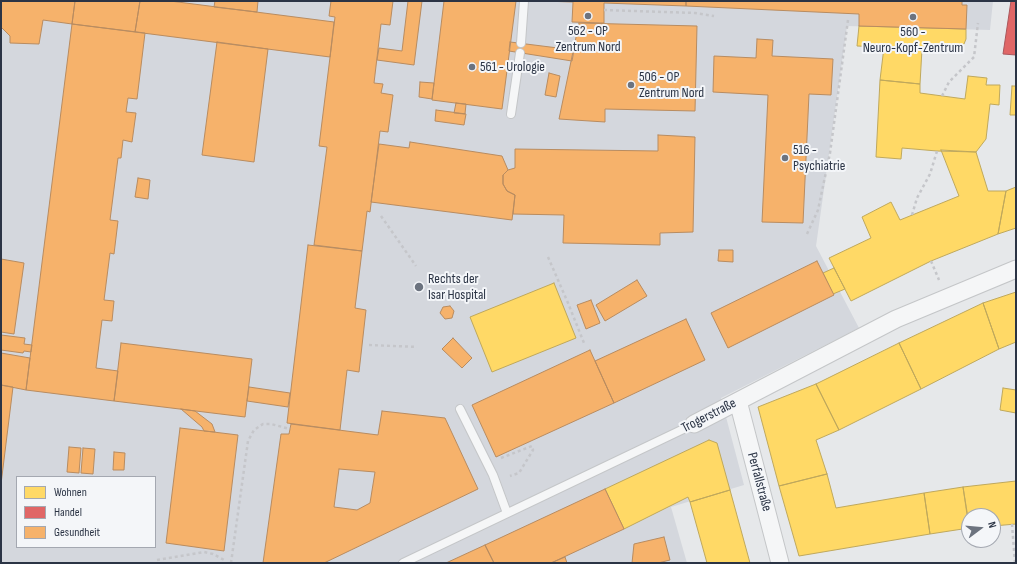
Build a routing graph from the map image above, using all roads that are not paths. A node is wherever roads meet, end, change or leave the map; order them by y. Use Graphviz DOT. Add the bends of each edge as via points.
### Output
graph roads {
  1 [pos="524,1"];
  2 [pos="521,43"];
  3 [pos="520,53"];
  4 [pos="511,114"];
  5 [pos="1016,269"];
  6 [pos="738,401"];
  7 [pos="460,409"];
  8 [pos="694,424"];
  9 [pos="507,513"];
  10 [pos="402,563"];
  11 [pos="780,563"];
  1 -- 2 [label="lane"];
  3 -- 4 [label="lane"];
  5 -- 6 [label="street, Trogerstraße" via="896,319"];
  6 -- 8 [label="street, Trogerstraße"];
  6 -- 11 [label="street, Perfallstraße"];
  7 -- 9 [label="lane" via="493,475"];
  8 -- 9 [label="lane, Trogerstraße"];
  9 -- 10 [label="lane, Trogerstraße"];
}
